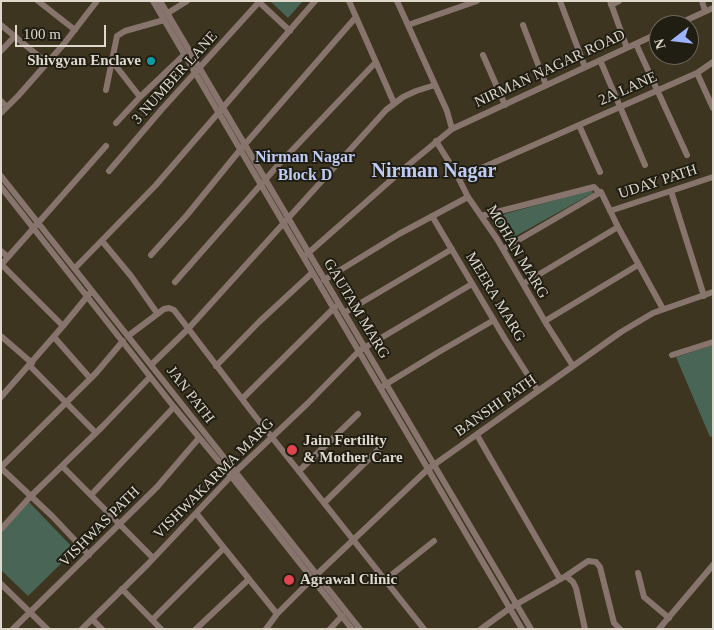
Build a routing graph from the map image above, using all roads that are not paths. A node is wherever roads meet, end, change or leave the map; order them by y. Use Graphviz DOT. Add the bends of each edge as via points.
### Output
graph roads {
  1 [pos="97,1"];
  2 [pos="153,1"];
  3 [pos="160,1"];
  4 [pos="187,1"];
  5 [pos="315,1"];
  6 [pos="349,1"];
  7 [pos="397,1"];
  8 [pos="477,1"];
  9 [pos="560,1"];
  10 [pos="619,1"];
  11 [pos="702,1"];
  12 [pos="42,2"];
  13 [pos="259,2"];
  14 [pos="610,3"];
  15 [pos="713,8"];
  16 [pos="705,11"];
  17 [pos="168,13"];
  18 [pos="697,15"];
  19 [pos="356,17"];
  20 [pos="164,20"];
  21 [pos="1,25"];
  22 [pos="408,25"];
  23 [pos="523,25"];
  24 [pos="75,30"];
  25 [pos="290,31"];
  26 [pos="14,36"];
  27 [pos="649,38"];
  28 [pos="636,44"];
  29 [pos="627,48"];
  30 [pos="1,51"];
  31 [pos="184,55"];
  32 [pos="483,55"];
  33 [pos="600,60"];
  34 [pos="112,61"];
  35 [pos="376,62"];
  36 [pos="713,62"];
  37 [pos="47,63"];
  38 [pos="585,67"];
  39 [pos="198,71"];
  40 [pos="697,73"];
  41 [pos="435,85"];
  42 [pos="546,85"];
  43 [pos="106,90"];
  44 [pos="656,90"];
  45 [pos="140,97"];
  46 [pos="1,101"];
  47 [pos="394,103"];
  48 [pos="505,105"];
  49 [pos="7,107"];
  50 [pos="620,107"];
  51 [pos="713,108"];
  52 [pos="220,109"];
  53 [pos="1,113"];
  54 [pos="116,123"];
  55 [pos="579,125"];
  56 [pos="452,129"];
  57 [pos="436,141"];
  58 [pos="106,146"];
  59 [pos="243,148"];
  60 [pos="687,155"];
  61 [pos="645,166"];
  62 [pos="109,171"];
  63 [pos="600,172"];
  64 [pos="1,176"];
  65 [pos="713,177"];
  66 [pos="459,178"];
  67 [pos="264,183"];
  68 [pos="1,187"];
  69 [pos="671,191"];
  70 [pos="600,193"];
  71 [pos="468,197"];
  72 [pos="610,211"];
  73 [pos="432,216"];
  74 [pos="481,216"];
  75 [pos="285,220"];
  76 [pos="36,225"];
  77 [pos="618,227"];
  78 [pos="102,241"];
  79 [pos="452,249"];
  80 [pos="503,249"];
  81 [pos="1,250"];
  82 [pos="309,253"];
  83 [pos="151,256"];
  84 [pos="8,258"];
  85 [pos="303,258"];
  86 [pos="1,265"];
  87 [pos="638,265"];
  88 [pos="76,268"];
  89 [pos="312,273"];
  90 [pos="324,280"];
  91 [pos="175,282"];
  92 [pos="472,284"];
  93 [pos="523,284"];
  94 [pos="93,290"];
  95 [pos="713,292"];
  96 [pos="87,296"];
  97 [pos="704,296"];
  98 [pos="336,306"];
  99 [pos="663,310"];
  100 [pos="157,313"];
  101 [pos="344,313"];
  102 [pos="494,320"];
  103 [pos="545,321"];
  104 [pos="63,326"];
  105 [pos="188,329"];
  106 [pos="128,336"];
  107 [pos="54,337"];
  108 [pos="2,338"];
  109 [pos="123,341"];
  110 [pos="713,342"];
  111 [pos="362,349"];
  112 [pos="672,355"];
  113 [pos="30,364"];
  114 [pos="151,365"];
  115 [pos="216,366"];
  116 [pos="573,366"];
  117 [pos="150,377"];
  118 [pos="90,378"];
  119 [pos="383,386"];
  120 [pos="538,391"];
  121 [pos="1,397"];
  122 [pos="242,400"];
  123 [pos="66,403"];
  124 [pos="174,407"];
  125 [pos="358,414"];
  126 [pos="96,433"];
  127 [pos="477,435"];
  128 [pos="199,438"];
  129 [pos="272,438"];
  130 [pos="380,448"];
  131 [pos="62,466"];
  132 [pos="1,468"];
  133 [pos="431,468"];
  134 [pos="299,472"];
  135 [pos="233,474"];
  136 [pos="31,496"];
  137 [pos="91,496"];
  138 [pos="324,503"];
  139 [pos="196,513"];
  140 [pos="121,524"];
  141 [pos="2,527"];
  142 [pos="434,540"];
  143 [pos="354,541"];
  144 [pos="224,549"];
  145 [pos="89,555"];
  146 [pos="153,558"];
  147 [pos="713,565"];
  148 [pos="638,573"];
  149 [pos="315,577"];
  150 [pos="563,577"];
  151 [pos="248,580"];
  152 [pos="385,580"];
  153 [pos="1,584"];
  154 [pos="122,590"];
  155 [pos="517,604"];
  156 [pos="510,608"];
  157 [pos="30,612"];
  158 [pos="277,614"];
  159 [pos="342,616"];
  160 [pos="669,618"];
  161 [pos="92,619"];
  162 [pos="152,620"];
  163 [pos="13,629"];
  164 [pos="47,629"];
  165 [pos="82,629"];
  166 [pos="102,629"];
  167 [pos="161,629"];
  168 [pos="196,629"];
  169 [pos="266,629"];
  170 [pos="330,629"];
  171 [pos="352,629"];
  172 [pos="360,629"];
  173 [pos="424,629"];
  174 [pos="481,629"];
  175 [pos="522,629"];
  176 [pos="531,629"];
  177 [pos="585,629"];
  178 [pos="620,629"];
  179 [pos="659,629"];
  1 -- 24 [label="street"];
  2 -- 20 [label="street"];
  3 -- 17 [label="street"];
  4 -- 17 [label="street"];
  5 -- 25 [label="street"];
  6 -- 19 [label="street"];
  7 -- 22 [label="street"];
  8 -- 22 [label="street"];
  9 -- 38 [label="street"];
  10 -- 14 [label="street"];
  11 -- 16 [label="street"];
  12 -- 24 [label="street"];
  13 -- 25 [label="street"];
  13 -- 39 [label="street, 3 NUMBER LANE"];
  14 -- 29 [label="street"];
  15 -- 16 [label="street"];
  16 -- 18 [label="street"];
  17 -- 39 [label="street"];
  19 -- 35 [label="street"];
  19 -- 59 [label="street"];
  20 -- 31 [label="street"];
  20 -- 34 [label="street" via="122,32 116,38"];
  21 -- 26 [label="street"];
  22 -- 41 [label="street"];
  23 -- 42 [label="street"];
  24 -- 37 [label="street"];
  25 -- 52 [label="street"];
  26 -- 30 [label="street"];
  26 -- 37 [label="street"];
  27 -- 28 [label="street, NIRMAN NAGAR ROAD"];
  28 -- 29 [label="street, NIRMAN NAGAR ROAD"];
  28 -- 44 [label="street"];
  29 -- 33 [label="street, NIRMAN NAGAR ROAD"];
  31 -- 39 [label="street"];
  31 -- 45 [label="street"];
  32 -- 48 [label="street"];
  33 -- 38 [label="street, NIRMAN NAGAR ROAD"];
  33 -- 50 [label="street"];
  34 -- 43 [label="street"];
  34 -- 45 [label="street"];
  35 -- 47 [label="street"];
  35 -- 67 [label="street"];
  36 -- 40 [label="street, 2A LANE"];
  37 -- 49 [label="street"];
  38 -- 42 [label="street, NIRMAN NAGAR ROAD"];
  39 -- 52 [label="street"];
  39 -- 62 [label="street, 3 NUMBER LANE"];
  40 -- 44 [label="street, 2A LANE"];
  40 -- 51 [label="street"];
  41 -- 47 [label="street"];
  41 -- 56 [label="street"];
  42 -- 48 [label="street, NIRMAN NAGAR ROAD"];
  44 -- 50 [label="street, 2A LANE"];
  44 -- 60 [label="street"];
  45 -- 54 [label="street"];
  46 -- 49 [label="street"];
  47 -- 75 [label="street"];
  48 -- 56 [label="street, NIRMAN NAGAR ROAD"];
  49 -- 53 [label="street"];
  50 -- 55 [label="street, 2A LANE"];
  50 -- 61 [label="street"];
  52 -- 59 [label="street"];
  52 -- 78 [label="street" via="156,185"];
  55 -- 63 [label="street"];
  55 -- 66 [label="street, 2A LANE"];
  56 -- 57 [label="street"];
  57 -- 66 [label="street, MOHAN MARG"];
  57 -- 82 [label="street"];
  58 -- 76 [label="street"];
  59 -- 67 [label="street"];
  59 -- 83 [label="street"];
  64 -- 76 [label="street, JAN PATH"];
  65 -- 69 [label="street, UDAY PATH"];
  66 -- 71 [label="street, MOHAN MARG"];
  67 -- 75 [label="street"];
  67 -- 91 [label="street"];
  68 -- 76 [label="street, JAN PATH"];
  69 -- 72 [label="street, UDAY PATH"];
  69 -- 97 [label="street"];
  70 -- 72 [label="street"];
  70 -- 74 [label="street" via="594,187"];
  70 -- 80 [label="street"];
  71 -- 73 [label="street"];
  71 -- 74 [label="street, MOHAN MARG"];
  72 -- 77 [label="street"];
  73 -- 79 [label="street, MEERA MARG"];
  73 -- 90 [label="street"];
  74 -- 80 [label="street, MOHAN MARG"];
  75 -- 82 [label="street, GAUTAM MARG"];
  75 -- 85 [label="street"];
  75 -- 105 [label="street"];
  76 -- 84 [label="street"];
  76 -- 88 [label="street, JAN PATH"];
  76 -- 96 [label="street, JAN PATH"];
  77 -- 87 [label="street"];
  77 -- 93 [label="street"];
  78 -- 88 [label="street"];
  78 -- 100 [label="street"];
  79 -- 92 [label="street, MEERA MARG"];
  79 -- 101 [label="street"];
  80 -- 93 [label="street, MOHAN MARG"];
  81 -- 84 [label="street"];
  82 -- 85 [label="street"];
  82 -- 90 [label="street, GAUTAM MARG"];
  84 -- 86 [label="street"];
  85 -- 89 [label="street"];
  86 -- 104 [label="street"];
  87 -- 99 [label="street"];
  87 -- 103 [label="street"];
  88 -- 94 [label="street, JAN PATH"];
  89 -- 98 [label="street"];
  89 -- 115 [label="street"];
  90 -- 98 [label="street, GAUTAM MARG"];
  92 -- 102 [label="street, MEERA MARG"];
  92 -- 111 [label="street, VISHWAKARMA MARG"];
  93 -- 103 [label="street, MOHAN MARG"];
  94 -- 96 [label="street"];
  94 -- 106 [label="street, JAN PATH"];
  95 -- 97 [label="street, BANSHI PATH"];
  96 -- 104 [label="street"];
  96 -- 109 [label="street, JAN PATH"];
  97 -- 99 [label="street, BANSHI PATH"];
  98 -- 101 [label="street, GAUTAM MARG"];
  98 -- 111 [label="street"];
  98 -- 122 [label="street"];
  99 -- 116 [label="street, BANSHI PATH" via="621,332"];
  100 -- 105 [label="street" via="169,308 174,310"];
  100 -- 106 [label="street"];
  101 -- 111 [label="street, GAUTAM MARG"];
  102 -- 119 [label="street"];
  102 -- 120 [label="street, MEERA MARG"];
  103 -- 116 [label="street, MOHAN MARG"];
  104 -- 107 [label="street"];
  105 -- 114 [label="street"];
  105 -- 115 [label="street"];
  106 -- 114 [label="street, JAN PATH"];
  107 -- 113 [label="street"];
  107 -- 118 [label="street"];
  108 -- 113 [label="street"];
  109 -- 117 [label="street, JAN PATH"];
  109 -- 118 [label="street"];
  110 -- 112 [label="street"];
  111 -- 119 [label="street, GAUTAM MARG"];
  111 -- 129 [label="street, VISHWAKARMA MARG"];
  113 -- 121 [label="street"];
  113 -- 123 [label="street"];
  114 -- 135 [label="street, JAN PATH"];
  115 -- 122 [label="street"];
  116 -- 120 [label="street, BANSHI PATH"];
  117 -- 124 [label="street, JAN PATH"];
  117 -- 126 [label="street"];
  118 -- 123 [label="street"];
  119 -- 133 [label="street, GAUTAM MARG"];
  120 -- 127 [label="street, BANSHI PATH"];
  122 -- 129 [label="street"];
  123 -- 126 [label="street"];
  123 -- 132 [label="street"];
  124 -- 128 [label="street, JAN PATH"];
  124 -- 137 [label="street"];
  125 -- 134 [label="street"];
  126 -- 131 [label="street"];
  127 -- 133 [label="street, BANSHI PATH"];
  127 -- 150 [label="street"];
  128 -- 135 [label="street, JAN PATH"];
  128 -- 140 [label="street, VISHWAS PATH"];
  129 -- 134 [label="street"];
  129 -- 135 [label="street, VISHWAKARMA MARG"];
  130 -- 138 [label="street"];
  131 -- 136 [label="street"];
  131 -- 137 [label="street"];
  132 -- 136 [label="street"];
  133 -- 143 [label="street, BANSHI PATH"];
  133 -- 155 [label="street, GAUTAM MARG"];
  133 -- 156 [label="street"];
  134 -- 138 [label="street"];
  135 -- 139 [label="street, VISHWAKARMA MARG"];
  135 -- 149 [label="street, JAN PATH"];
  136 -- 141 [label="street"];
  136 -- 145 [label="street"];
  137 -- 140 [label="street"];
  138 -- 143 [label="street"];
  139 -- 144 [label="street"];
  139 -- 146 [label="street, VISHWAKARMA MARG"];
  140 -- 145 [label="street, VISHWAS PATH"];
  140 -- 146 [label="street"];
  142 -- 152 [label="street"];
  143 -- 149 [label="street, BANSHI PATH"];
  143 -- 152 [label="street"];
  144 -- 151 [label="street"];
  144 -- 162 [label="street"];
  145 -- 157 [label="street, VISHWAS PATH"];
  146 -- 154 [label="street, VISHWAKARMA MARG"];
  147 -- 160 [label="street"];
  148 -- 160 [label="street" via="644,597"];
  149 -- 158 [label="street, BANSHI PATH"];
  149 -- 159 [label="street, JAN PATH"];
  149 -- 172 [label="street, JAN PATH"];
  150 -- 155 [label="street"];
  150 -- 177 [label="street" via="573,582 576,588"];
  150 -- 178 [label="street" via="588,561 596,562 614,623"];
  151 -- 158 [label="street"];
  151 -- 168 [label="street"];
  152 -- 173 [label="street"];
  153 -- 157 [label="street"];
  154 -- 161 [label="street, VISHWAKARMA MARG"];
  154 -- 162 [label="street"];
  155 -- 156 [label="street"];
  155 -- 176 [label="street, GAUTAM MARG"];
  156 -- 174 [label="street"];
  156 -- 175 [label="street"];
  157 -- 163 [label="street, VISHWAS PATH"];
  157 -- 164 [label="street"];
  158 -- 169 [label="street, BANSHI PATH"];
  159 -- 170 [label="street"];
  159 -- 171 [label="street, JAN PATH"];
  160 -- 179 [label="street"];
  161 -- 165 [label="street, VISHWAKARMA MARG"];
  161 -- 166 [label="street"];
  162 -- 167 [label="street"];
}
